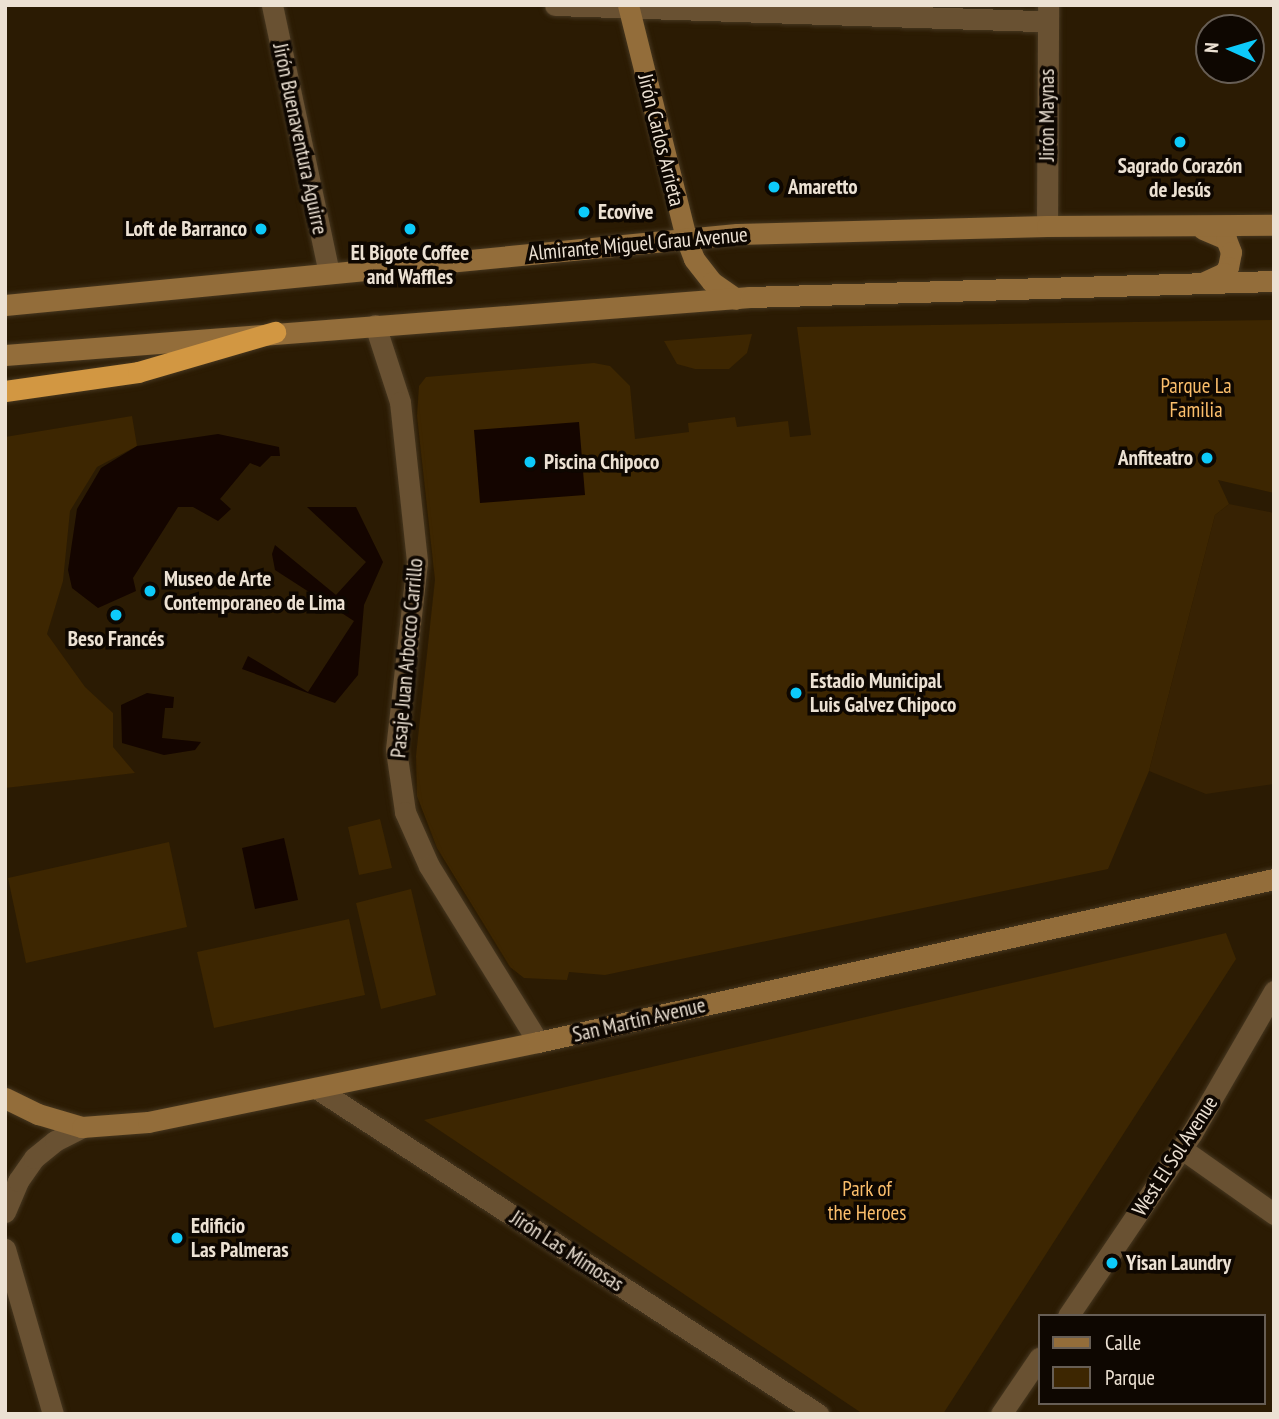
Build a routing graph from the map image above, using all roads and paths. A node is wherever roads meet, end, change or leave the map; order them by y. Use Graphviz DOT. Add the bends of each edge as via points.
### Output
graph roads {
  1 [pos="272,5"];
  2 [pos="555,5"];
  3 [pos="628,7"];
  4 [pos="1048,13"];
  5 [pos="1182,225"];
  6 [pos="1274,225"];
  7 [pos="1047,226"];
  8 [pos="686,239"];
  9 [pos="329,273"];
  10 [pos="1274,281"];
  11 [pos="1203,283"];
  12 [pos="736,299"];
  13 [pos="5,305"];
  14 [pos="375,325"];
  15 [pos="275,332"];
  16 [pos="5,355"];
  17 [pos="5,391"];
  18 [pos="1274,879"];
  19 [pos="1274,990"];
  20 [pos="538,1042"];
  21 [pos="316,1088"];
  22 [pos="5,1098"];
  23 [pos="82,1127"];
  24 [pos="1182,1149"];
  25 [pos="5,1212"];
  26 [pos="1274,1214"];
  27 [pos="5,1249"];
  28 [pos="1069,1314"];
  29 [pos="1038,1359"];
  30 [pos="53,1414"];
  31 [pos="818,1414"];
  32 [pos="1001,1414"];
  1 -- 9 [label="street, Jirón Buenaventura Aguirre"];
  2 -- 3 [label="street"];
  3 -- 4 [label="street"];
  3 -- 8 [label="main road, Jirón Carlos Arrieta"];
  4 -- 7 [label="street, Jirón Maynas"];
  5 -- 6 [label="main road, Almirante Miguel Grau Avenue"];
  5 -- 7 [label="main road, Almirante Miguel Grau Avenue"];
  5 -- 11 [label="main road" via="1218,233 1229,244 1228,267 1218,278"];
  7 -- 8 [label="main road, Almirante Miguel Grau Avenue"];
  8 -- 9 [label="main road, Almirante Miguel Grau Avenue"];
  8 -- 12 [label="main road, Jirón Carlos Arrieta" via="694,259 712,282"];
  9 -- 13 [label="main road, Almirante Miguel Grau Avenue"];
  10 -- 11 [label="main road"];
  11 -- 12 [label="main road"];
  12 -- 14 [label="main road"];
  14 -- 15 [label="main road"];
  14 -- 20 [label="street, Pasaje Juan Arbocco Carrillo" via="400,402 417,562 396,750 405,812 429,866"];
  15 -- 16 [label="main road"];
  15 -- 17 [label="highway" via="138,372"];
  18 -- 20 [label="main road, San Martín Avenue"];
  19 -- 24 [label="street, West El Sol Avenue"];
  20 -- 21 [label="main road, San Martín Avenue"];
  21 -- 23 [label="main road, San Martín Avenue" via="148,1122"];
  21 -- 31 [label="street, Jirón Las Mimosas"];
  22 -- 23 [label="main road, San Martín Avenue"];
  23 -- 25 [label="street" via="34,1158"];
  24 -- 26 [label="street"];
  24 -- 28 [label="street, West El Sol Avenue"];
  27 -- 30 [label="street"];
  29 -- 32 [label="street"];
}
